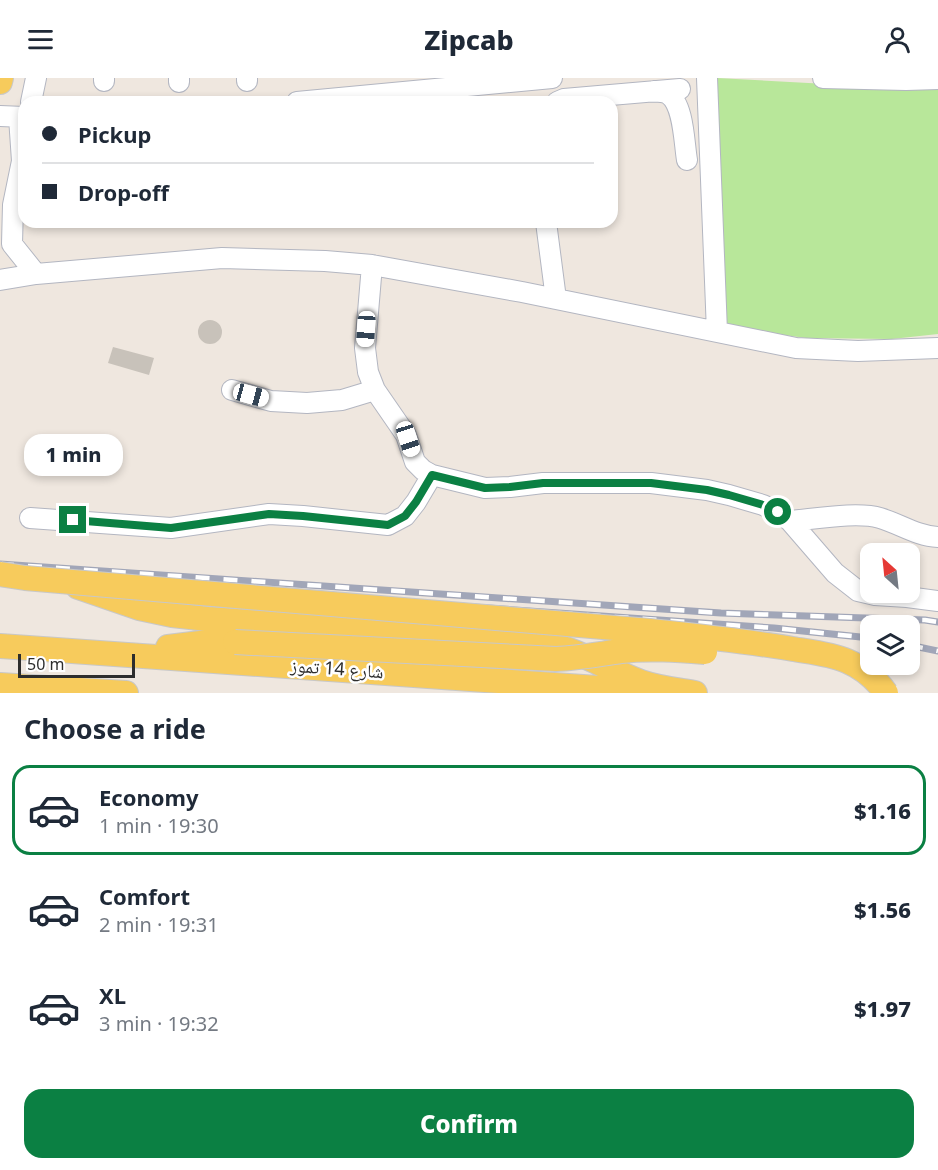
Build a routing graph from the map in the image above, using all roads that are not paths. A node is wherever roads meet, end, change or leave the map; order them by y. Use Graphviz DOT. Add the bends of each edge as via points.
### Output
graph roads {
  1 [pos="36,78"];
  2 [pos="552,78"];
  3 [pos="707,78"];
  4 [pos="823,78"];
  5 [pos="938,79"];
  6 [pos="681,89"];
  7 [pos="654,91"];
  8 [pos="27,96"];
  9 [pos="361,96"];
  10 [pos="598,96"];
  11 [pos="687,160"];
  12 [pos="18,181"];
  13 [pos="547,228"];
  14 [pos="372,265"];
  15 [pos="36,274"];
  16 [pos="0,280"];
  17 [pos="556,299"];
  18 [pos="717,332"];
  19 [pos="938,348"];
  20 [pos="232,390"];
  21 [pos="375,390"];
  22 [pos="432,475"];
  23 [pos="30,518"];
  24 [pos="790,521"];
  25 [pos="938,537"];
  26 [pos="0,574"];
  27 [pos="25,578"];
  28 [pos="938,601"];
  29 [pos="0,646"];
  30 [pos="113,653"];
  31 [pos="830,656"];
  32 [pos="0,685"];
  33 [pos="126,693"];
  34 [pos="674,693"];
  35 [pos="695,693"];
  36 [pos="886,693"];
  1 -- 8 [label="street"];
  2 -- 9 [label="street"];
  3 -- 18 [label="street"];
  4 -- 5 [label="street"];
  6 -- 7 [label="street"];
  7 -- 10 [label="street"];
  7 -- 11 [label="street" via="668,94 676,102"];
  12 -- 15 [label="street" via="12,244"];
  13 -- 17 [label="street"];
  14 -- 15 [label="street" via="222,258"];
  14 -- 17 [label="street"];
  14 -- 21 [label="street" via="365,348"];
  15 -- 16 [label="street"];
  17 -- 18 [label="street"];
  18 -- 19 [label="street" via="796,348"];
  20 -- 21 [label="street" via="271,401 307,403 342,400"];
  21 -- 22 [label="street" via="406,435 415,462"];
  22 -- 23 [label="street" via="405,516 388,525 269,514 171,528"];
  22 -- 24 [label="street" via="485,488 543,483 674,485 753,502"];
  24 -- 25 [label="street" via="878,517 928,537"];
  24 -- 28 [label="street" via="835,573 858,591"];
  26 -- 27 [label="main road, bridge"];
  27 -- 31 [label="main road, bridge" via="650,631"];
  27 -- 35 [label="main road, bridge" via="65,584 172,615 549,645 643,683"];
  29 -- 30 [label="main road, شارع 14 تموز"];
  30 -- 31 [label="main road, bridge" via="235,642 556,659 648,650"];
  30 -- 34 [label="main road, شارع 14 تموز"];
  31 -- 36 [label="main road, bridge" via="861,668"];
  32 -- 33 [label="main road"];
}
